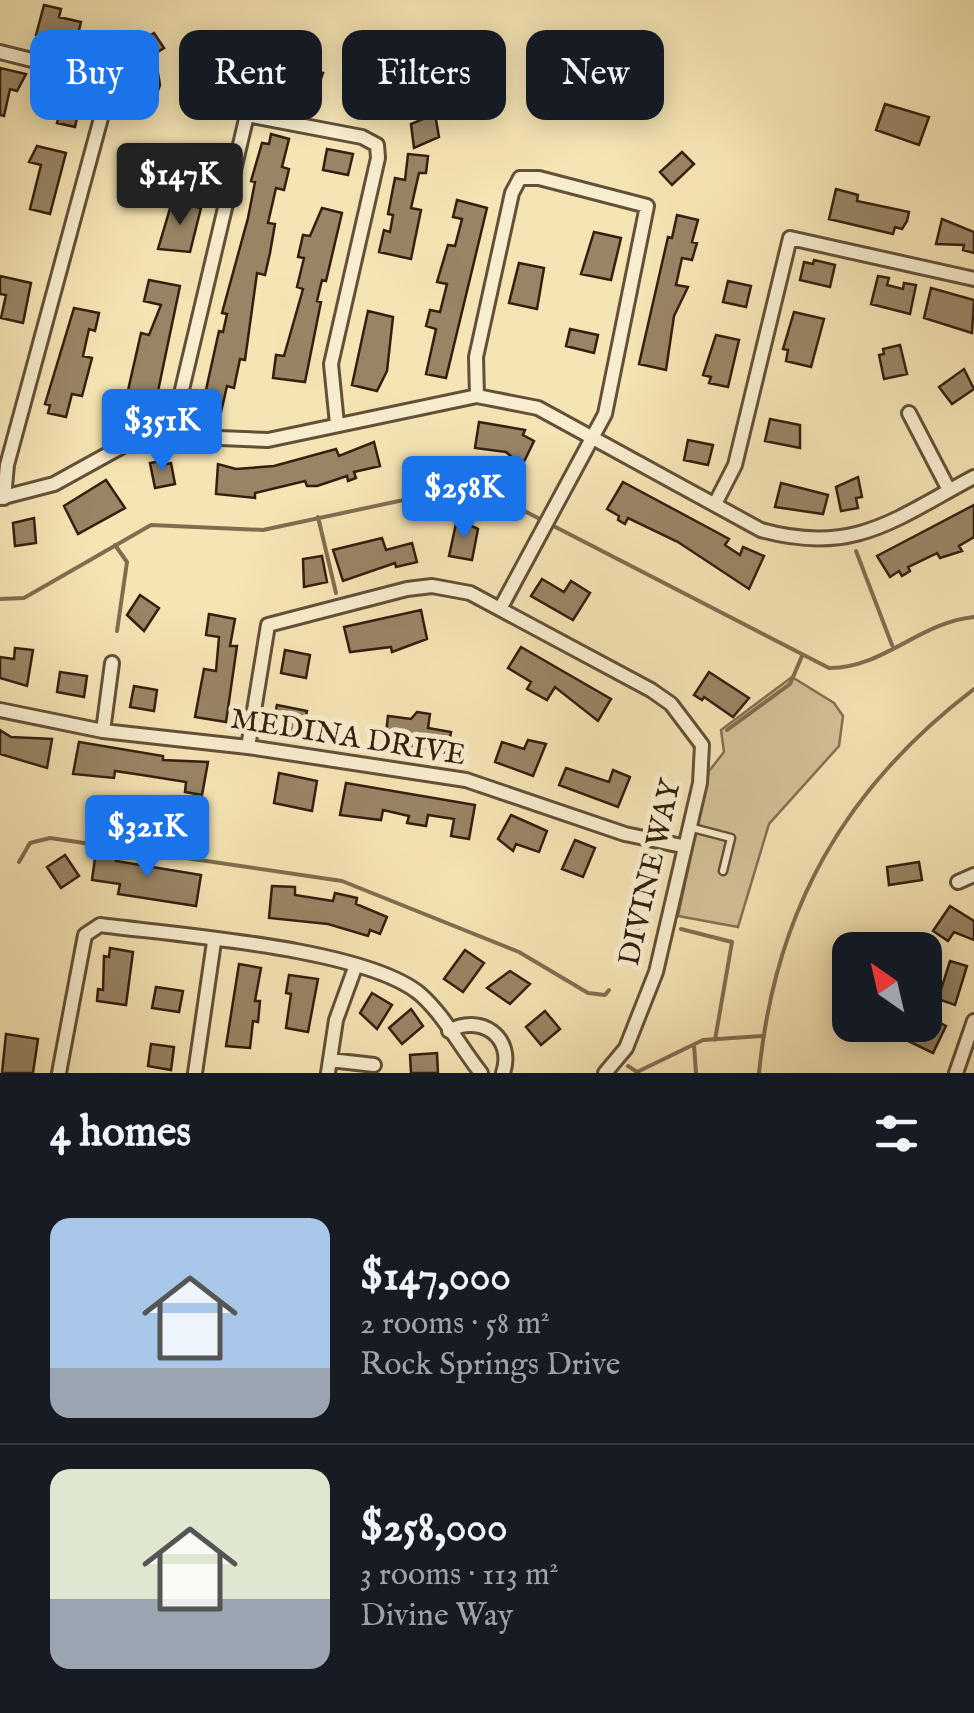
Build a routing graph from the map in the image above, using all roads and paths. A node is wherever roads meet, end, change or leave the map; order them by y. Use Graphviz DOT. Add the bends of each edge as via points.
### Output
graph roads {
  1 [pos="0,52"];
  2 [pos="974,278"];
  3 [pos="477,396"];
  4 [pos="909,413"];
  5 [pos="337,424"];
  6 [pos="171,436"];
  7 [pos="594,438"];
  8 [pos="974,476"];
  9 [pos="949,490"];
  10 [pos="2,498"];
  11 [pos="715,504"];
  12 [pos="500,609"];
  13 [pos="112,663"];
  14 [pos="0,710"];
  15 [pos="103,731"];
  16 [pos="248,747"];
  17 [pos="688,826"];
  18 [pos="682,846"];
  19 [pos="724,871"];
  20 [pos="974,875"];
  21 [pos="958,882"];
  22 [pos="214,942"];
  23 [pos="356,966"];
  24 [pos="973,1024"];
  25 [pos="449,1031"];
  26 [pos="374,1064"];
  27 [pos="329,1066"];
  28 [pos="60,1073"];
  29 [pos="195,1073"];
  30 [pos="481,1073"];
  31 [pos="503,1073"];
  32 [pos="605,1073"];
  33 [pos="956,1073"];
  1 -- 10 [label="street" via="108,79"];
  2 -- 11 [label="street" via="790,238 735,464"];
  3 -- 5 [label="street"];
  3 -- 7 [label="street" via="524,403"];
  3 -- 7 [label="street" via="476,357 520,178 648,206 609,402"];
  4 -- 9 [label="street"];
  5 -- 6 [label="street" via="256,441"];
  5 -- 6 [label="street" via="331,364 377,145 343,132 247,115"];
  6 -- 10 [label="street" via="115,447 54,484"];
  7 -- 11 [label="street"];
  7 -- 12 [label="street"];
  8 -- 9 [label="street"];
  9 -- 11 [label="street" via="884,526 836,541 761,530"];
  12 -- 16 [label="street, DIVINE WAY" via="470,593 432,586 268,625"];
  12 -- 17 [label="street, DIVINE WAY" via="670,704 702,745"];
  13 -- 15 [label="street"];
  14 -- 15 [label="street, MEDINA DRIVE"];
  15 -- 16 [label="street, MEDINA DRIVE"];
  16 -- 18 [label="street, MEDINA DRIVE" via="490,786 625,834"];
  17 -- 18 [label="street, DIVINE WAY"];
  17 -- 19 [label="lane" via="730,838"];
  18 -- 32 [label="street, DIVINE WAY" via="656,972 626,1048"];
  20 -- 21 [label="street"];
  22 -- 23 [label="street"];
  22 -- 28 [label="street" via="100,924 90,928"];
  22 -- 29 [label="street"];
  23 -- 25 [label="street" via="418,992"];
  23 -- 27 [label="street" via="336,1020"];
  24 -- 33 [label="street"];
  25 -- 30 [label="street"];
  25 -- 31 [label="street" via="471,1023 492,1030 505,1047"];
  26 -- 27 [label="street"];
}
